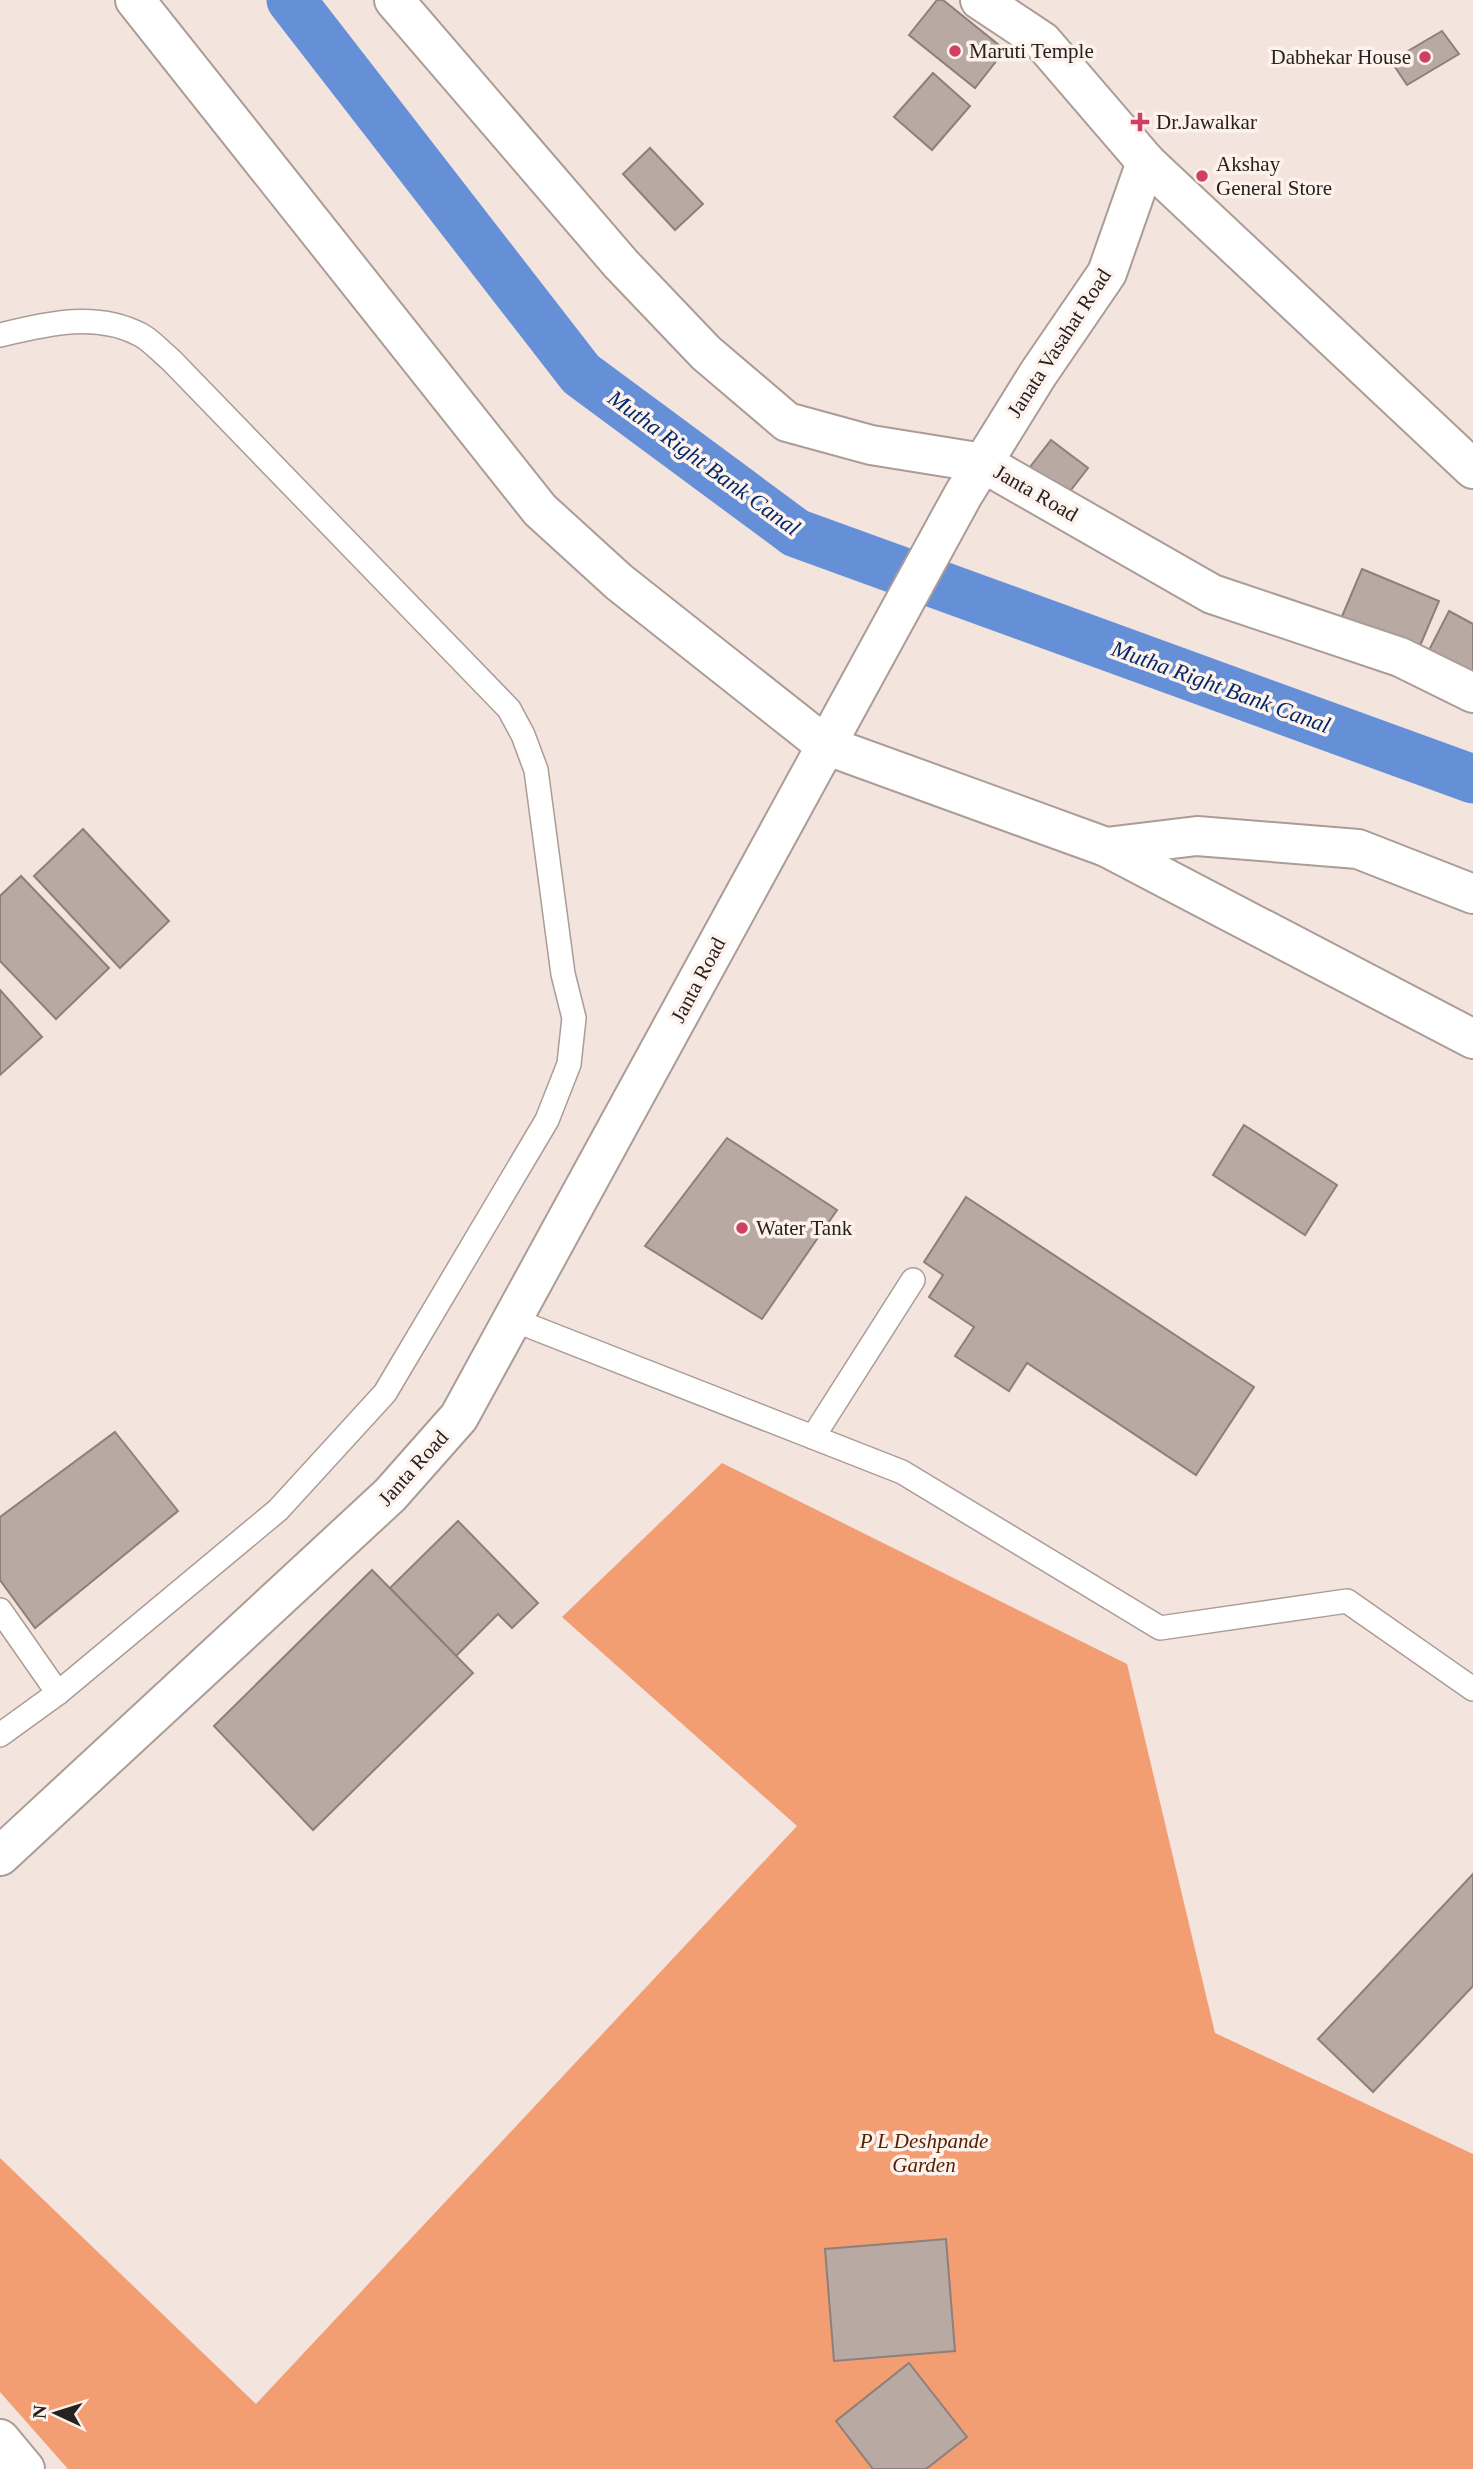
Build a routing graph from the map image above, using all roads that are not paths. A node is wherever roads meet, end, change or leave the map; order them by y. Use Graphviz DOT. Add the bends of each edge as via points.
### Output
graph roads {
  1 [pos="135,0"];
  2 [pos="394,0"];
  3 [pos="980,0"];
  4 [pos="1146,162"];
  5 [pos="0,335"];
  6 [pos="983,463"];
  7 [pos="1473,468"];
  8 [pos="1473,693"];
  9 [pos="825,745"];
  10 [pos="1106,847"];
  11 [pos="1473,894"];
  12 [pos="1473,1039"];
  13 [pos="913,1280"];
  14 [pos="514,1320"];
  15 [pos="813,1437"];
  16 [pos="0,1611"];
  17 [pos="1473,1689"];
  18 [pos="58,1693"];
  19 [pos="0,1735"];
  20 [pos="0,1856"];
  21 [pos="0,2439"];
  22 [pos="25,2469"];
  1 -- 9 [label="street" via="540,510 620,582"];
  2 -- 6 [label="street" via="621,264 706,353 787,422 871,445"];
  3 -- 4 [label="street" via="1042,41"];
  4 -- 6 [label="street, Janata Vasahat Road" via="1107,274"];
  4 -- 7 [label="street"];
  5 -- 18 [label="lane" via="53,322 99,322 141,335 171,360 509,709 536,771 563,974 574,1017 569,1064 547,1120 384,1393 278,1510"];
  6 -- 8 [label="street, Janta Road" via="1212,594 1400,657"];
  6 -- 9 [label="street, Janta Road"];
  9 -- 10 [label="street"];
  9 -- 14 [label="street, Janta Road"];
  10 -- 11 [label="street" via="1197,836 1358,849"];
  10 -- 12 [label="street"];
  13 -- 15 [label="lane"];
  14 -- 15 [label="lane"];
  14 -- 20 [label="street, Janta Road" via="459,1417 390,1495"];
  15 -- 17 [label="lane" via="902,1472 1160,1628 1347,1601"];
  16 -- 18 [label="lane"];
  18 -- 19 [label="lane"];
  21 -- 22 [label="street"];
}
